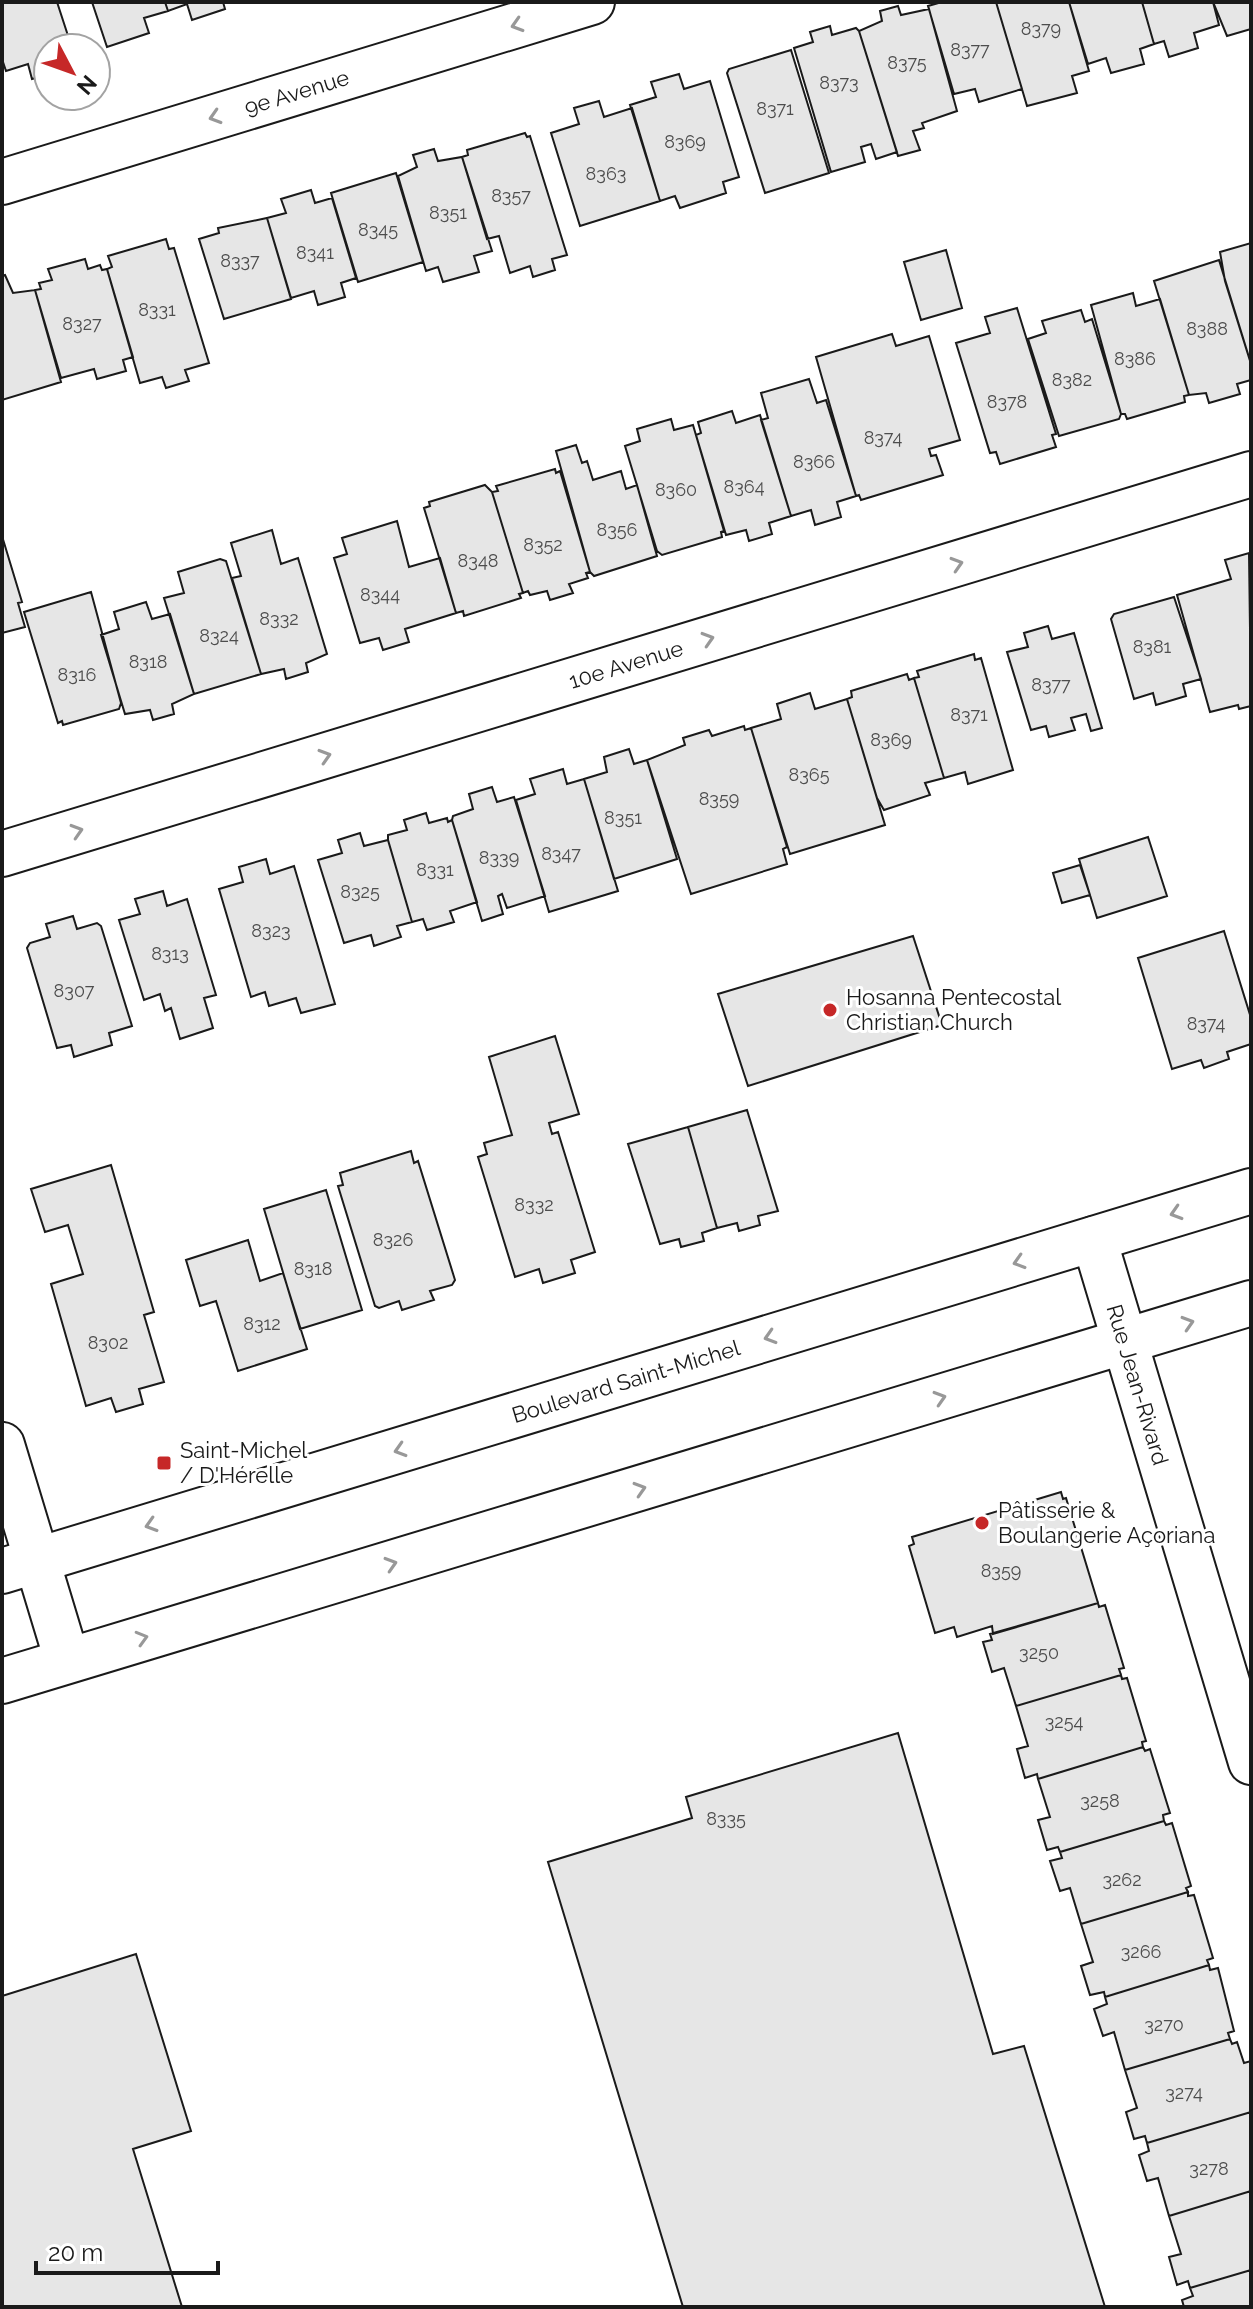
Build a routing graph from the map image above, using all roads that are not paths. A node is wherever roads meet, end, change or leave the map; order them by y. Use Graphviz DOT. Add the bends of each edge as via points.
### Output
graph roads {
  1 [pos="592,2"];
  2 [pos="2,182"];
  3 [pos="1251,474"];
  4 [pos="2,854"];
  5 [pos="1251,1191"];
  6 [pos="1094,1239"];
  7 [pos="1251,1303"];
  8 [pos="1124,1342"];
  9 [pos="2,1445"];
  10 [pos="20,1566"];
  11 [pos="67,1660"];
  12 [pos="2,1681"];
  13 [pos="1251,1762"];
  1 -- 2 [label="street, 9e Avenue, one-way"];
  4 -- 3 [label="street, 10e Avenue, one-way"];
  5 -- 6 [label="street, Boulevard Saint-Michel, one-way"];
  6 -- 8 [label="street, Rue Jean-Rivard"];
  6 -- 10 [label="street, Boulevard Saint-Michel, one-way"];
  8 -- 7 [label="street, one-way"];
  11 -- 8 [label="street, one-way"];
  8 -- 13 [label="street, Rue Jean-Rivard"];
  9 -- 10 [label="street"];
  10 -- 11 [label="street"];
  11 -- 12 [label="street"];
}
